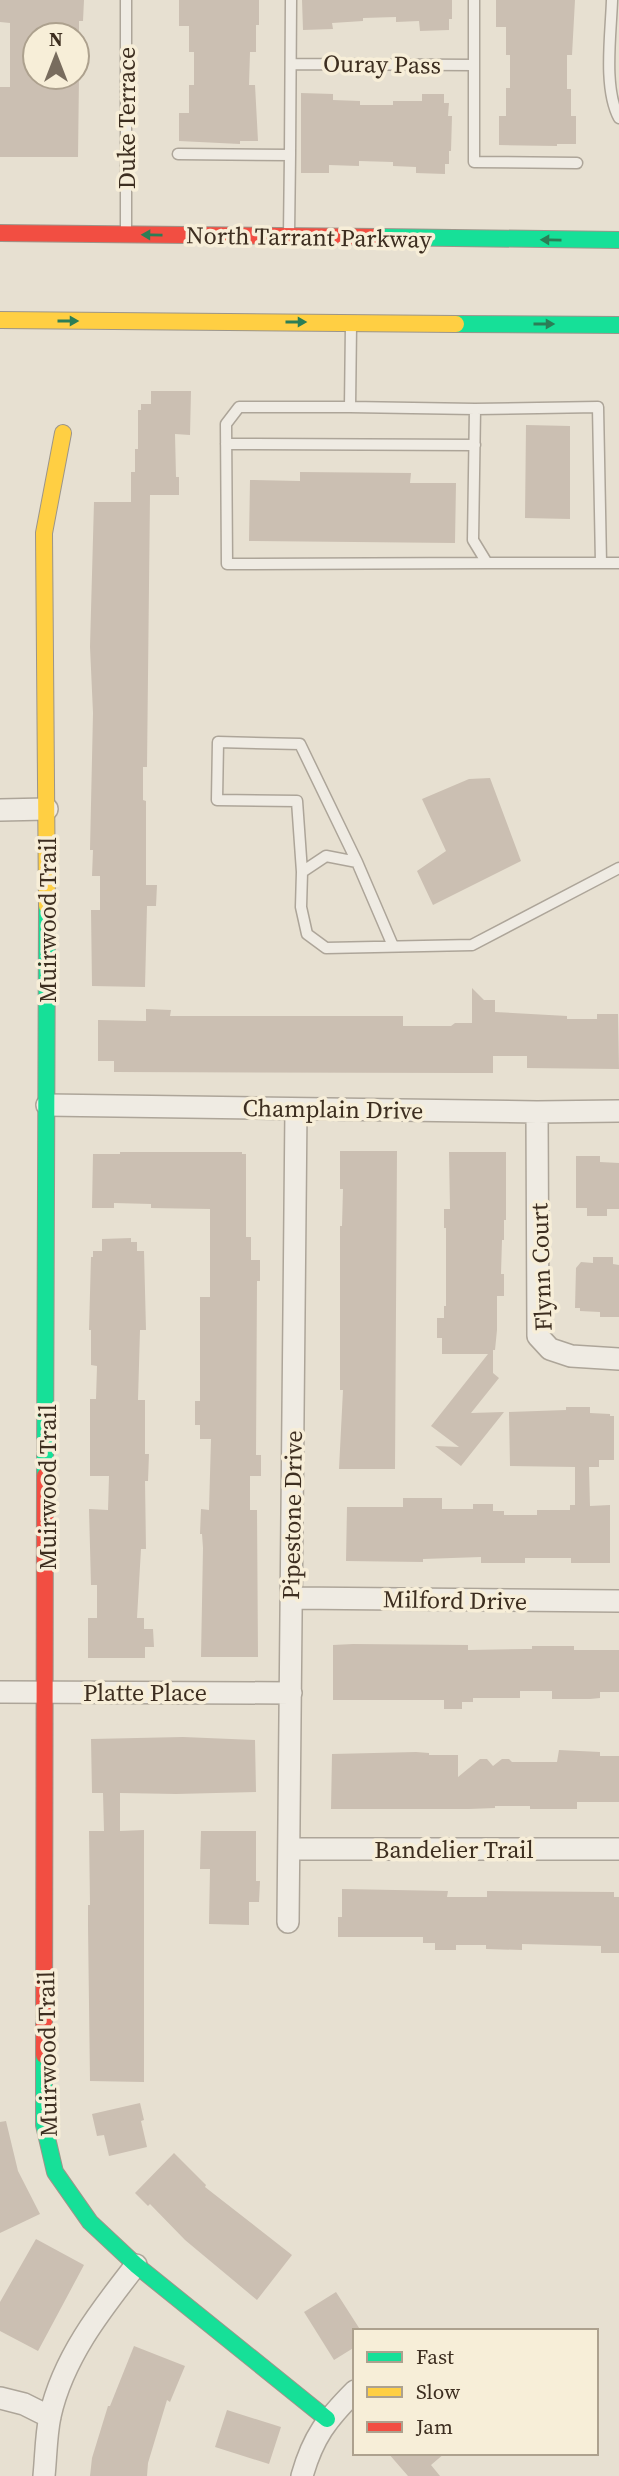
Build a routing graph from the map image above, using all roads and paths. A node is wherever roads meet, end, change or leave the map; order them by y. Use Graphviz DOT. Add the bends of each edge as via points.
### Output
graph roads {
  1 [pos="126,0"];
  2 [pos="291,0"];
  3 [pos="474,0"];
  4 [pos="612,0"];
  5 [pos="291,64"];
  6 [pos="474,65"];
  7 [pos="619,118"];
  8 [pos="178,154"];
  9 [pos="290,155"];
  10 [pos="577,163"];
  11 [pos="0,233"];
  12 [pos="126,235"];
  13 [pos="288,237"];
  14 [pos="619,240"];
  15 [pos="0,320"];
  16 [pos="351,322"];
  17 [pos="619,325"];
  18 [pos="350,407"];
  19 [pos="475,408"];
  20 [pos="63,433"];
  21 [pos="226,444"];
  22 [pos="474,445"];
  23 [pos="487,563"];
  24 [pos="601,563"];
  25 [pos="619,563"];
  26 [pos="47,809"];
  27 [pos="0,810"];
  28 [pos="357,862"];
  29 [pos="619,868"];
  30 [pos="302,872"];
  31 [pos="393,946"];
  32 [pos="47,1105"];
  33 [pos="296,1108"];
  34 [pos="619,1111"];
  35 [pos="537,1112"];
  36 [pos="619,1359"];
  37 [pos="292,1598"];
  38 [pos="619,1601"];
  39 [pos="0,1692"];
  40 [pos="46,1692"];
  41 [pos="291,1693"];
  42 [pos="289,1849"];
  43 [pos="619,1849"];
  44 [pos="288,1922"];
  45 [pos="136,2265"];
  46 [pos="353,2393"];
  47 [pos="0,2398"];
  48 [pos="50,2417"];
  49 [pos="327,2419"];
  50 [pos="44,2476"];
  51 [pos="302,2476"];
  1 -- 12 [label="lane, Duke Terrace"];
  2 -- 5 [label="lane"];
  3 -- 6 [label="lane"];
  4 -- 7 [label="lane" via="610,86"];
  5 -- 6 [label="lane, Ouray Pass"];
  5 -- 9 [label="lane"];
  6 -- 10 [label="lane" via="474,162"];
  8 -- 9 [label="lane"];
  9 -- 13 [label="lane"];
  11 -- 12 [label="street, North Tarrant Parkway"];
  13 -- 12 [label="street, North Tarrant Parkway, one-way"];
  14 -- 13 [label="street, North Tarrant Parkway, one-way"];
  15 -- 16 [label="street, one-way"];
  16 -- 17 [label="street, one-way"];
  16 -- 18 [label="lane"];
  18 -- 19 [label="lane"];
  18 -- 21 [label="lane" via="239,407 226,424"];
  19 -- 22 [label="lane"];
  19 -- 24 [label="lane" via="598,407"];
  20 -- 26 [label="street, Muirwood Trail" via="44,533"];
  21 -- 22 [label="lane"];
  21 -- 23 [label="lane" via="227,564"];
  22 -- 23 [label="lane" via="473,540"];
  23 -- 24 [label="lane"];
  24 -- 25 [label="lane"];
  26 -- 27 [label="street"];
  26 -- 32 [label="street, Muirwood Trail"];
  28 -- 30 [label="lane" via="326,856"];
  28 -- 30 [label="lane" via="300,744 218,742 217,800 297,801"];
  28 -- 31 [label="lane"];
  29 -- 31 [label="lane" via="472,945"];
  30 -- 31 [label="lane" via="301,907 307,934 326,948"];
  32 -- 33 [label="street, Champlain Drive"];
  32 -- 40 [label="street, Muirwood Trail"];
  33 -- 35 [label="street, Champlain Drive"];
  33 -- 37 [label="street, Pipestone Drive"];
  34 -- 35 [label="street, Champlain Drive"];
  35 -- 36 [label="street, Flynn Court" via="538,1336 551,1349 571,1356"];
  37 -- 38 [label="street, Milford Drive"];
  37 -- 41 [label="street, Pipestone Drive"];
  39 -- 40 [label="street, Platte Place"];
  40 -- 41 [label="street, Platte Place"];
  40 -- 45 [label="street, Muirwood Trail" via="44,2125 55,2172 90,2222"];
  41 -- 42 [label="street, Pipestone Drive"];
  42 -- 43 [label="street, Bandelier Trail"];
  42 -- 44 [label="street, Pipestone Drive"];
  45 -- 48 [label="street" via="80,2341"];
  45 -- 49 [label="street, Muirwood Trail"];
  46 -- 49 [label="street"];
  47 -- 48 [label="street"];
  48 -- 50 [label="street"];
  49 -- 51 [label="street"];
}
